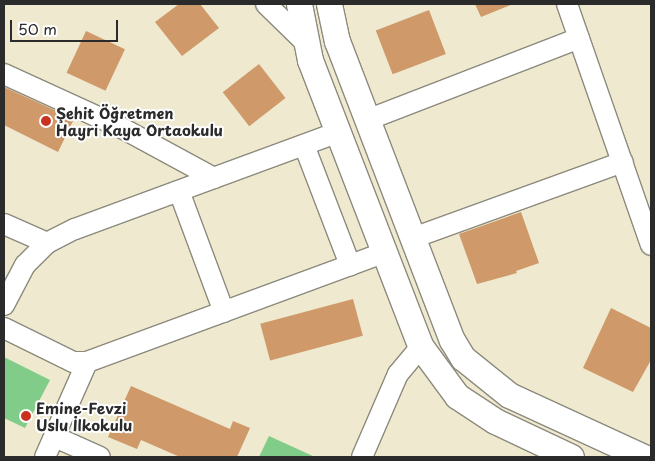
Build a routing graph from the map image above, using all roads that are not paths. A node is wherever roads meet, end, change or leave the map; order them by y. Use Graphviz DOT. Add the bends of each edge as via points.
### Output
graph roads {
  1 [pos="266,4"];
  2 [pos="299,4"];
  3 [pos="330,4"];
  4 [pos="567,4"];
  5 [pos="579,38"];
  6 [pos="307,44"];
  7 [pos="4,74"];
  8 [pos="367,120"];
  9 [pos="336,134"];
  10 [pos="304,145"];
  11 [pos="624,162"];
  12 [pos="214,178"];
  13 [pos="179,191"];
  14 [pos="4,224"];
  15 [pos="413,238"];
  16 [pos="47,244"];
  17 [pos="651,244"];
  18 [pos="383,253"];
  19 [pos="350,265"];
  20 [pos="4,305"];
  21 [pos="224,312"];
  22 [pos="4,328"];
  23 [pos="421,347"];
  24 [pos="87,362"];
  25 [pos="55,437"];
  26 [pos="46,457"];
  27 [pos="100,457"];
  28 [pos="362,457"];
  29 [pos="571,457"];
  30 [pos="644,457"];
  1 -- 6 [label="street"];
  2 -- 6 [label="main road"];
  3 -- 8 [label="main road" via="337,42"];
  4 -- 5 [label="street"];
  5 -- 8 [label="street"];
  5 -- 11 [label="street"];
  6 -- 9 [label="main road"];
  7 -- 12 [label="street" via="120,127"];
  8 -- 15 [label="main road"];
  9 -- 10 [label="street"];
  9 -- 18 [label="main road"];
  10 -- 12 [label="street"];
  10 -- 19 [label="street"];
  11 -- 15 [label="street"];
  11 -- 17 [label="street"];
  12 -- 13 [label="street"];
  13 -- 16 [label="street" via="75,229"];
  13 -- 21 [label="street"];
  14 -- 16 [label="street"];
  15 -- 30 [label="main road" via="452,340 476,371 509,395"];
  16 -- 20 [label="street" via="25,265"];
  18 -- 19 [label="street"];
  18 -- 23 [label="main road"];
  19 -- 21 [label="street"];
  21 -- 24 [label="street"];
  22 -- 24 [label="street" via="73,362"];
  23 -- 28 [label="street" via="398,374"];
  23 -- 29 [label="main road" via="457,396 495,421"];
  24 -- 25 [label="street"];
  25 -- 26 [label="street"];
  25 -- 27 [label="street"];
}
